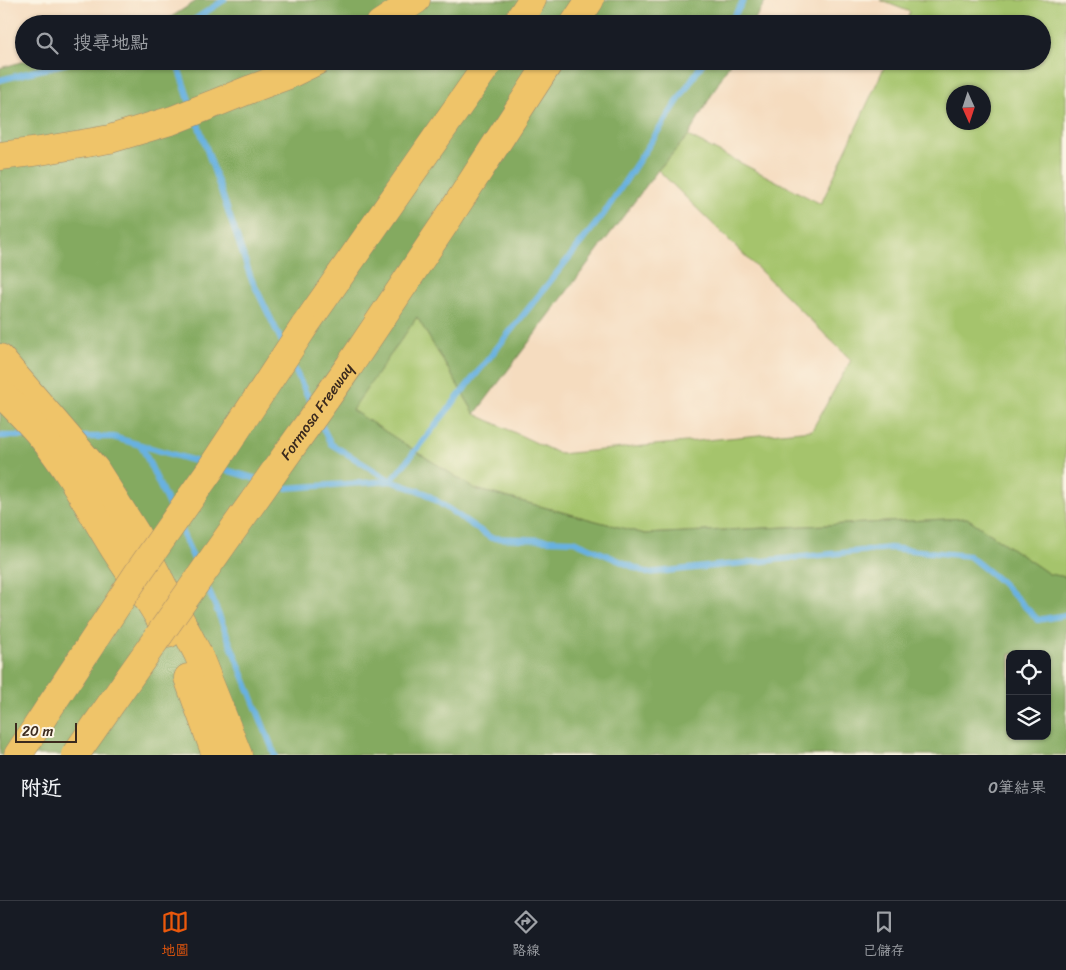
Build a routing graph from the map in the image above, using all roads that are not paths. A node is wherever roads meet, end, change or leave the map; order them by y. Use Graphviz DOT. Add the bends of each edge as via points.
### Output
graph roads {
  1 [pos="416,0"];
  2 [pos="532,0"];
  3 [pos="590,0"];
  4 [pos="394,15"];
  5 [pos="522,15"];
  6 [pos="580,15"];
  7 [pos="298,70"];
  8 [pos="484,70"];
  9 [pos="544,70"];
  10 [pos="0,156"];
  11 [pos="0,358"];
  12 [pos="0,392"];
  13 [pos="18,755"];
  14 [pos="75,755"];
  15 [pos="216,755"];
  16 [pos="238,755"];
  1 -- 4 [label="highway"];
  2 -- 5 [label="highway"];
  3 -- 6 [label="highway"];
  7 -- 10 [label="highway" via="173,120 110,138"];
  8 -- 13 [label="highway, bridge" via="304,327"];
  9 -- 14 [label="highway, Formosa Freeway, bridge" via="350,365"];
  11 -- 16 [label="highway" via="95,469 135,532 198,654"];
  12 -- 15 [label="highway" via="42,437 72,478 159,615 185,668"];
}
